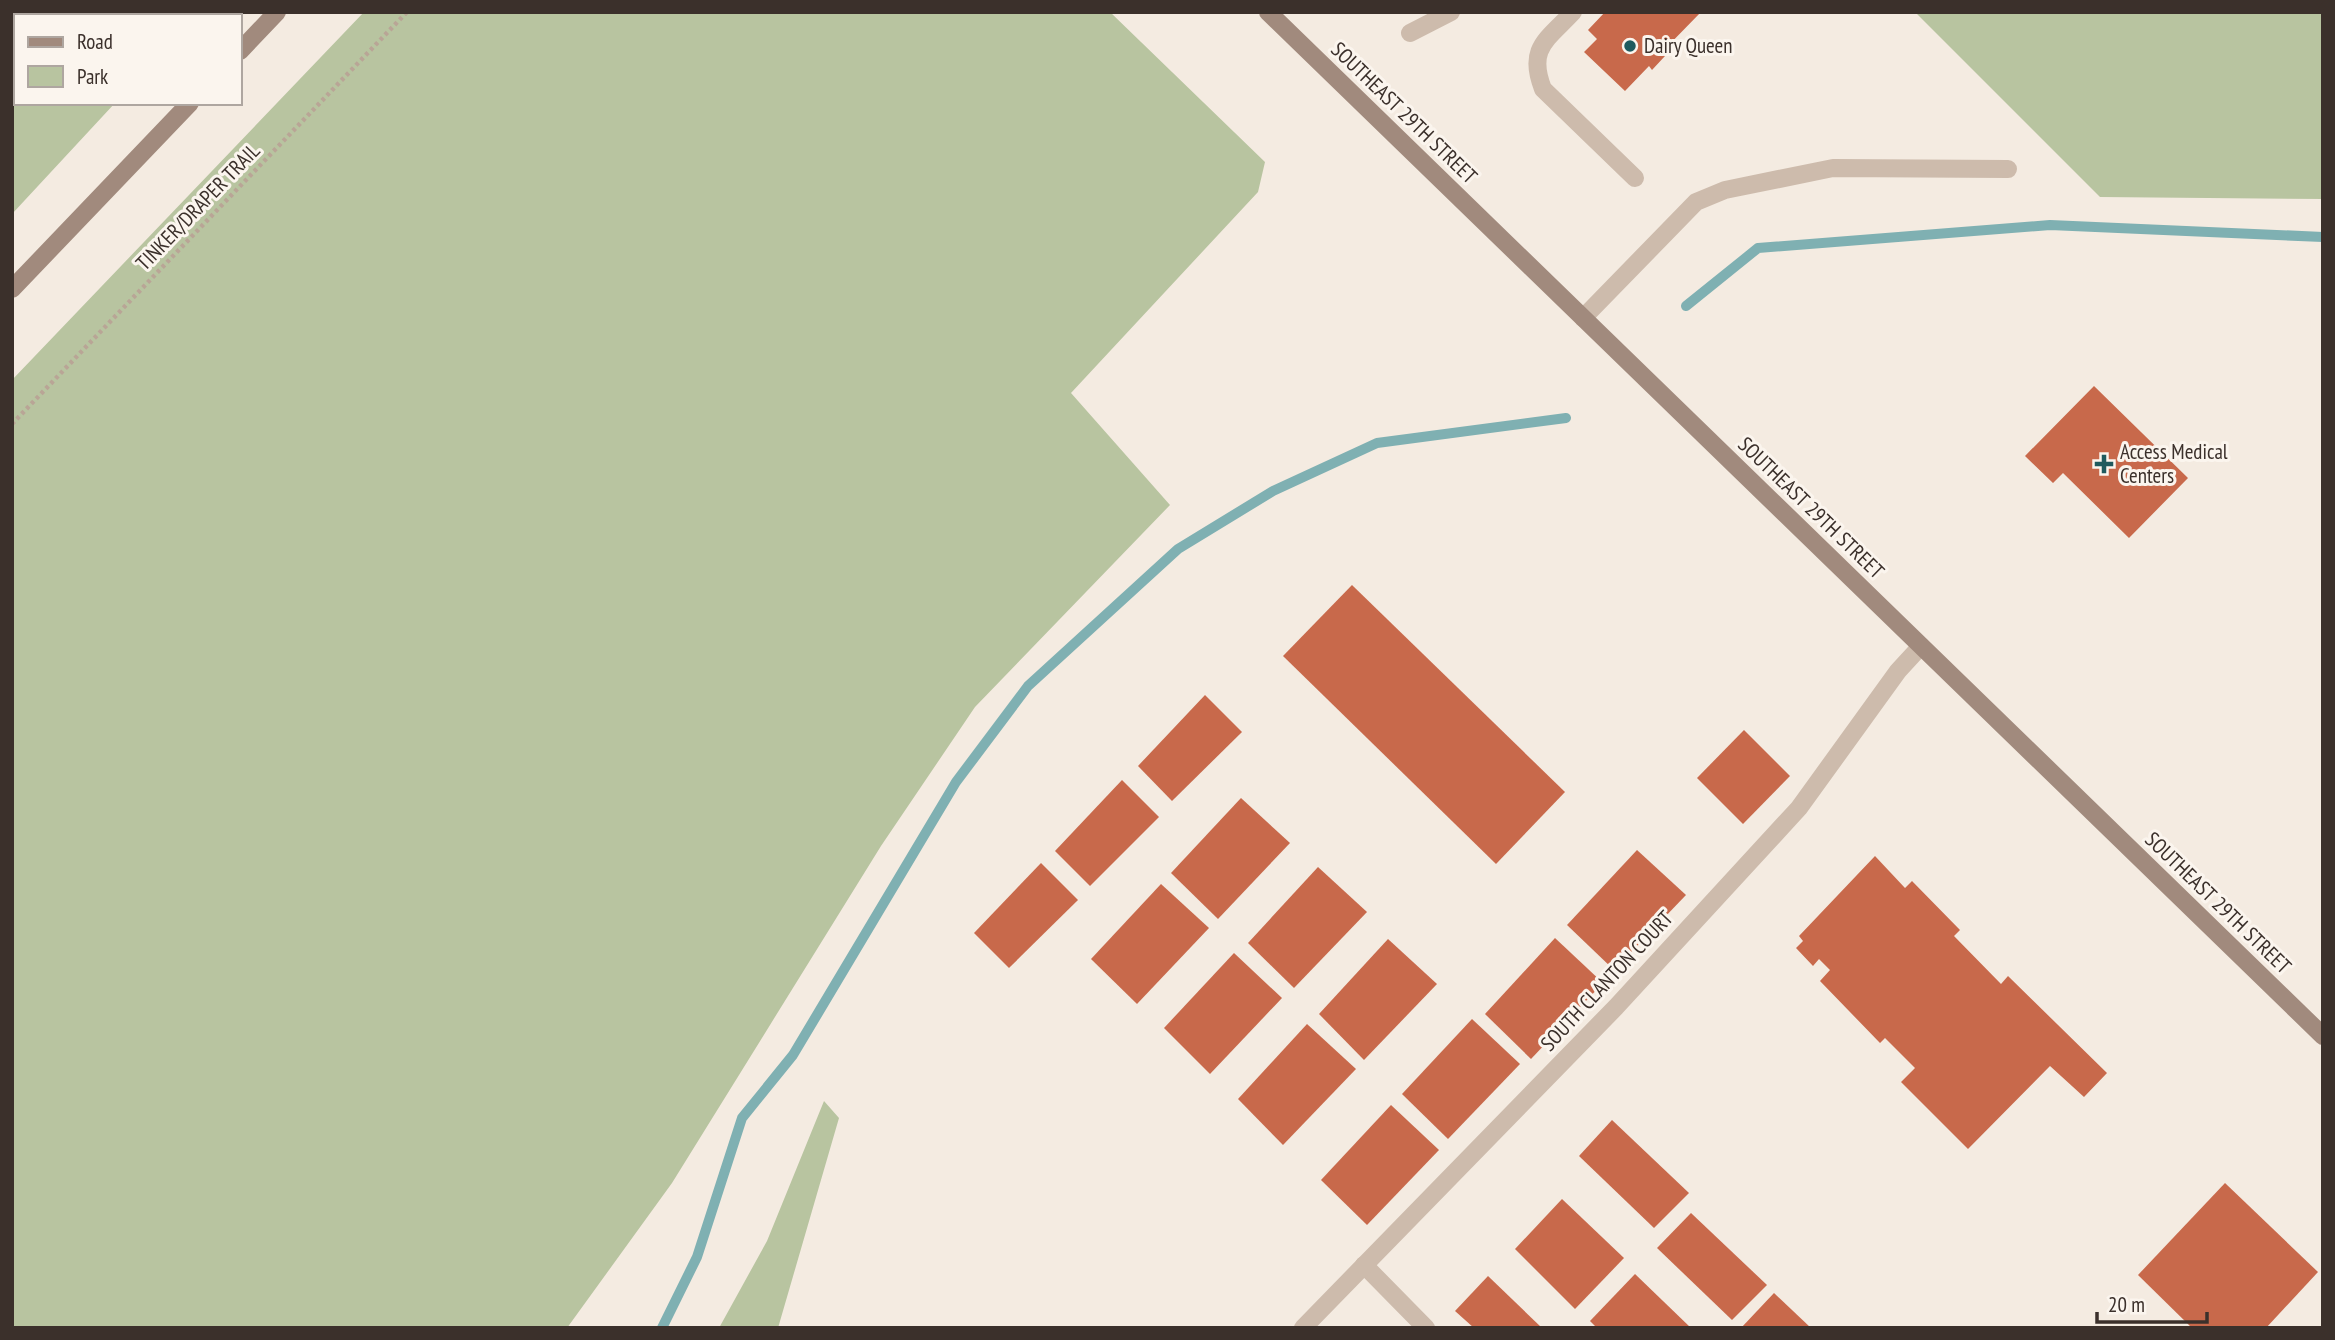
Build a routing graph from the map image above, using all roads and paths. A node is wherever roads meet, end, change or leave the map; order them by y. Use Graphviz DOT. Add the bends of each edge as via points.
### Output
graph roads {
  1 [pos="277,12"];
  2 [pos="407,12"];
  3 [pos="1268,12"];
  4 [pos="1451,12"];
  5 [pos="1573,12"];
  6 [pos="1410,33"];
  7 [pos="242,49"];
  8 [pos="188,105"];
  9 [pos="2008,169"];
  10 [pos="1635,178"];
  11 [pos="12,289"];
  12 [pos="1583,318"];
  13 [pos="12,424"];
  14 [pos="1921,646"];
  15 [pos="2323,1036"];
  16 [pos="1364,1265"];
  17 [pos="1303,1328"];
  18 [pos="1426,1328"];
  1 -- 7 [label="main road"];
  2 -- 13 [label="path, TINKER/DRAPER TRAIL"];
  3 -- 12 [label="main road, SOUTHEAST 29TH STREET"];
  4 -- 6 [label="lane"];
  5 -- 10 [label="lane" via="1542,44 1535,58 1543,89"];
  8 -- 11 [label="main road"];
  9 -- 12 [label="lane" via="1833,168 1725,190 1696,202"];
  12 -- 14 [label="main road, SOUTHEAST 29TH STREET"];
  14 -- 15 [label="main road, SOUTHEAST 29TH STREET"];
  14 -- 16 [label="lane, SOUTH CLANTON COURT" via="1799,808 1616,1007"];
  16 -- 17 [label="lane, SOUTH CLANTON COURT"];
  16 -- 18 [label="lane"];
}
